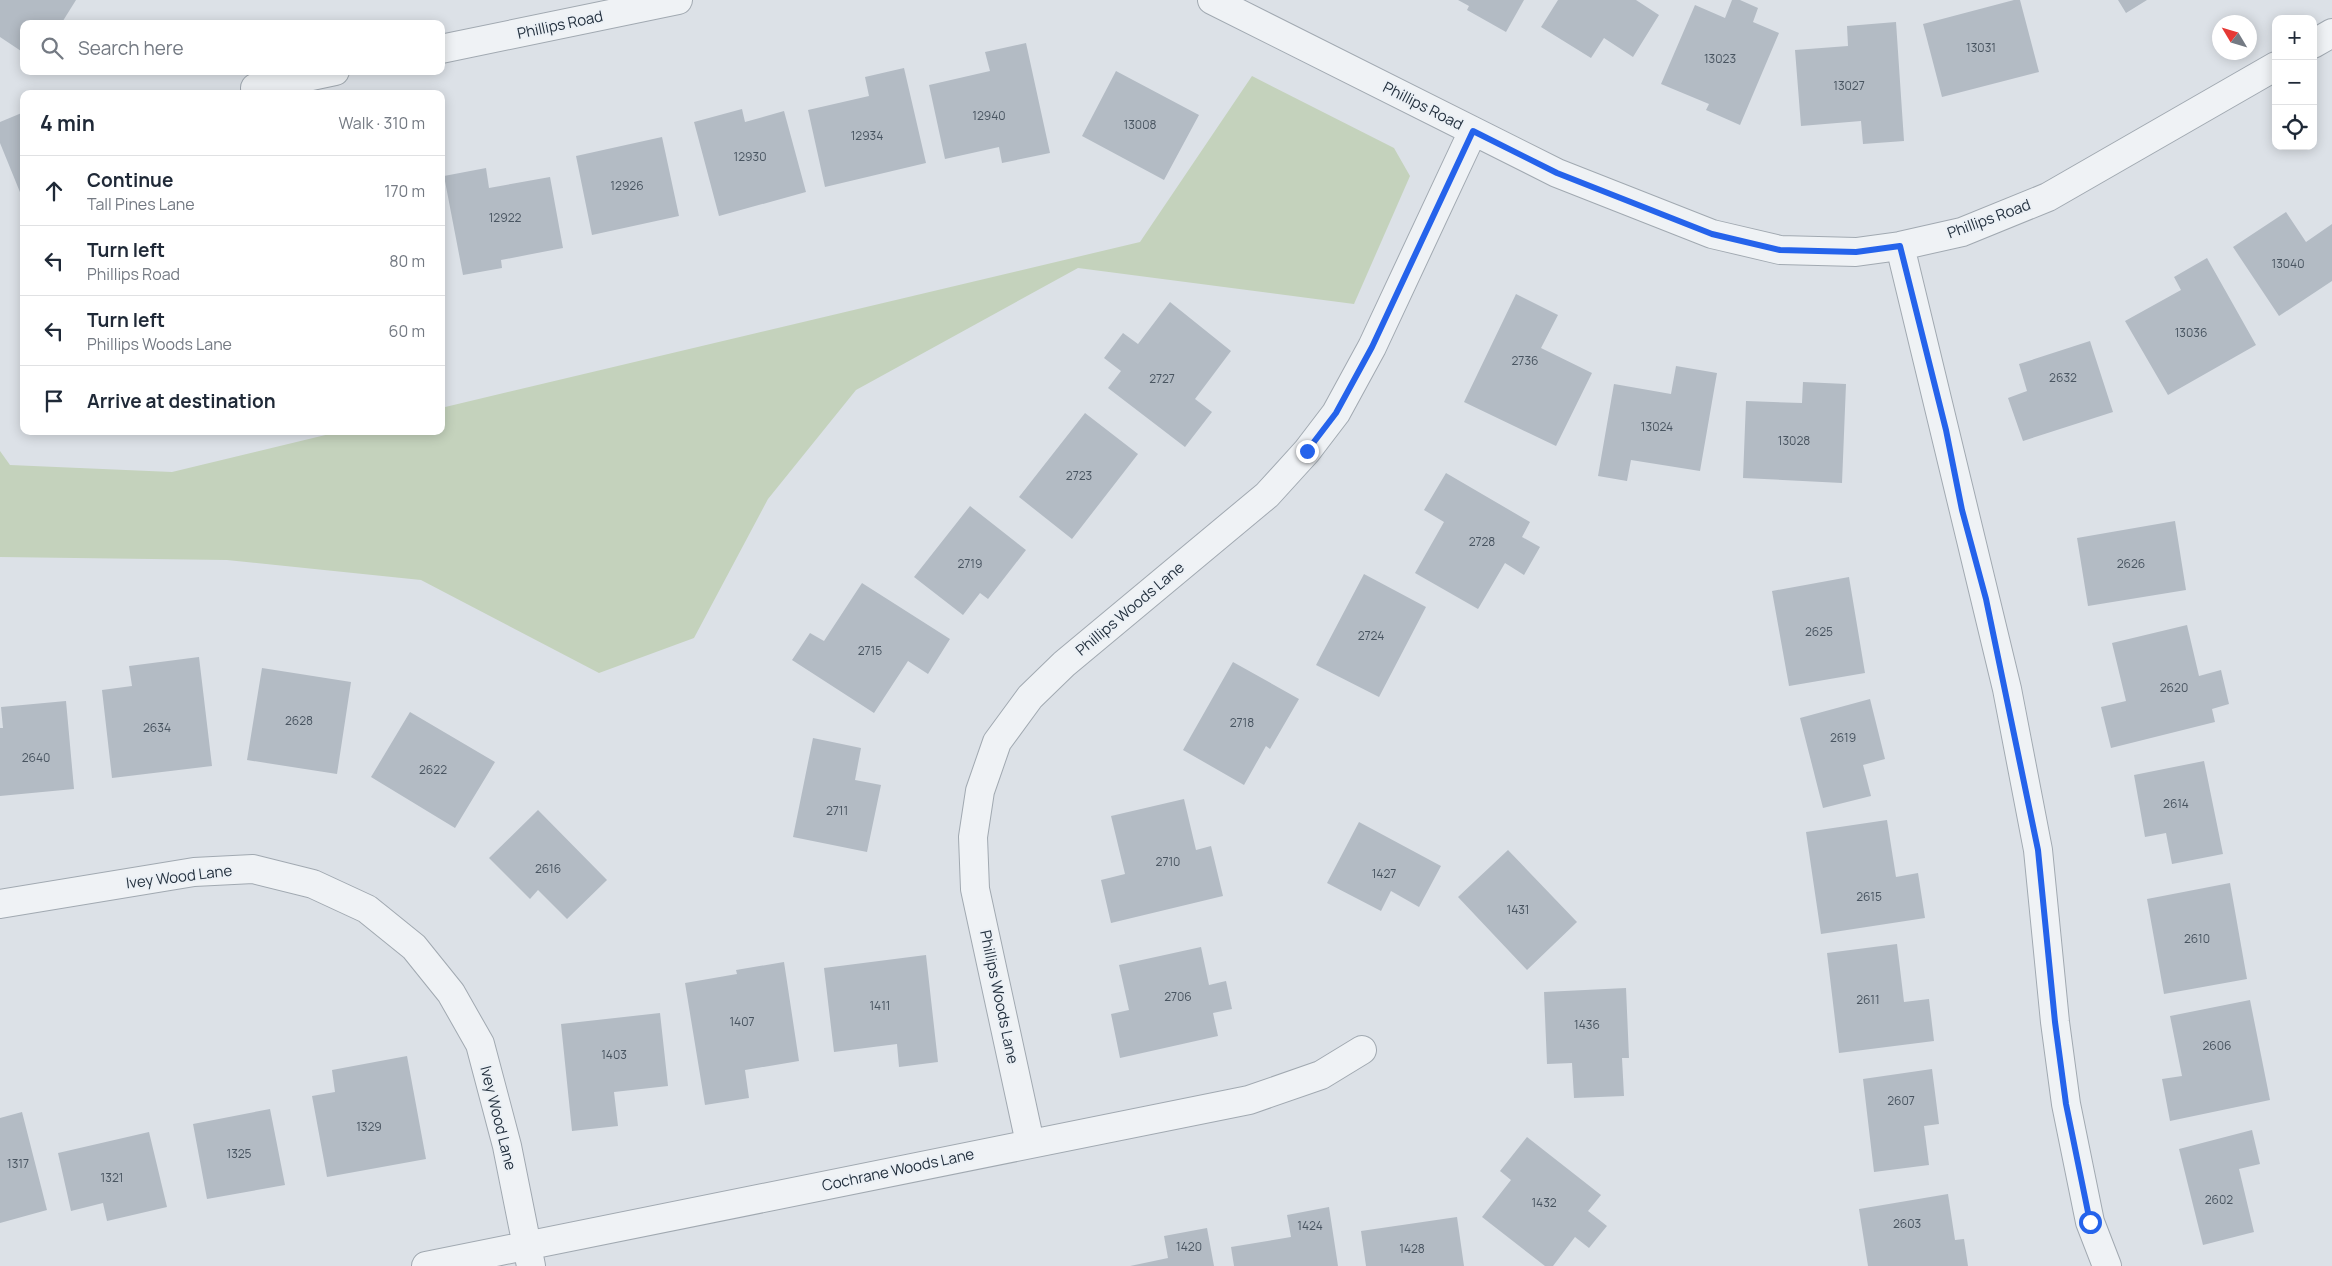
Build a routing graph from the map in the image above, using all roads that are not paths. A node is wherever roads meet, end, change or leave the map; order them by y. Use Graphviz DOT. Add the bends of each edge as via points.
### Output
graph roads {
  1 [pos="678,0"];
  2 [pos="1212,0"];
  3 [pos="2332,34"];
  4 [pos="2317,42"];
  5 [pos="445,48"];
  6 [pos="2272,68"];
  7 [pos="316,75"];
  8 [pos="255,88"];
  9 [pos="1473,131"];
  10 [pos="1900,246"];
  11 [pos="0,904"];
  12 [pos="1362,1050"];
  13 [pos="1030,1143"];
  14 [pos="528,1256"];
  15 [pos="426,1266"];
  16 [pos="2107,1266"];
  1 -- 5 [label="street, Phillips Road"];
  2 -- 9 [label="street, Phillips Road"];
  3 -- 4 [label="street"];
  6 -- 10 [label="street, Phillips Road" via="2048,197 1962,232"];
  7 -- 8 [label="street"];
  9 -- 10 [label="street, Phillips Road" via="1557,173 1712,234 1780,250 1856,252"];
  9 -- 13 [label="street, Phillips Woods Lane" via="1372,347 1336,413 1307,451 1267,496 1064,664 1030,697 997,742 980,791 973,837 975,888"];
  10 -- 16 [label="street" via="2007,689 2038,850 2066,1104 2090,1222"];
  11 -- 14 [label="street, Ivey Wood Lane" via="194,872 253,869 313,884 367,909 414,947 451,993 480,1044 507,1146"];
  12 -- 13 [label="street, Cochrane Woods Lane" via="1320,1075 1249,1100"];
  13 -- 14 [label="street, Cochrane Woods Lane"];
  14 -- 15 [label="street, Cochrane Woods Lane"];
}
